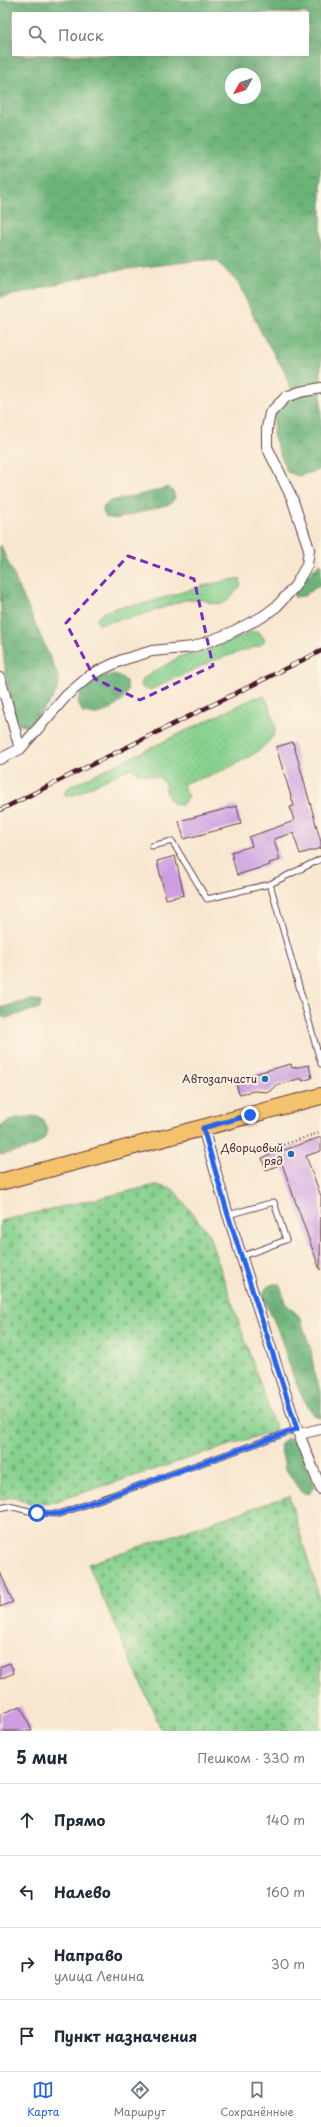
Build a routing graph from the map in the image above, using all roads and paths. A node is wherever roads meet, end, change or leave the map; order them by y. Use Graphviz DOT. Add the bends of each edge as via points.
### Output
graph roads {
  1 [pos="321,388"];
  2 [pos="0,678"];
  3 [pos="20,750"];
  4 [pos="0,759"];
  5 [pos="152,846"];
  6 [pos="321,859"];
  7 [pos="270,884"];
  8 [pos="321,1064"];
  9 [pos="321,1096"];
  10 [pos="203,1128"];
  11 [pos="321,1132"];
  12 [pos="257,1154"];
  13 [pos="0,1182"];
  14 [pos="228,1215"];
  15 [pos="242,1256"];
  16 [pos="321,1429"];
  17 [pos="298,1431"];
  18 [pos="321,1489"];
  19 [pos="0,1508"];
  1 -- 3 [label="street" via="286,397 270,412 267,428 268,447 292,498 309,549 307,565 295,586 277,606 262,617 228,634 192,647 152,652 122,660 92,674 67,696"];
  2 -- 3 [label="street"];
  3 -- 4 [label="street"];
  5 -- 7 [label="lane" via="172,841 207,899"];
  6 -- 7 [label="lane"];
  7 -- 8 [label="lane"];
  9 -- 10 [label="main road"];
  10 -- 13 [label="main road"];
  10 -- 14 [label="street"];
  11 -- 12 [label="path"];
  14 -- 15 [label="street"];
  14 -- 15 [label="lane" via="274,1202 286,1240"];
  15 -- 17 [label="street"];
  16 -- 17 [label="street"];
  17 -- 18 [label="street"];
  17 -- 19 [label="lane" via="59,1514 37,1513 9,1506"];
}
